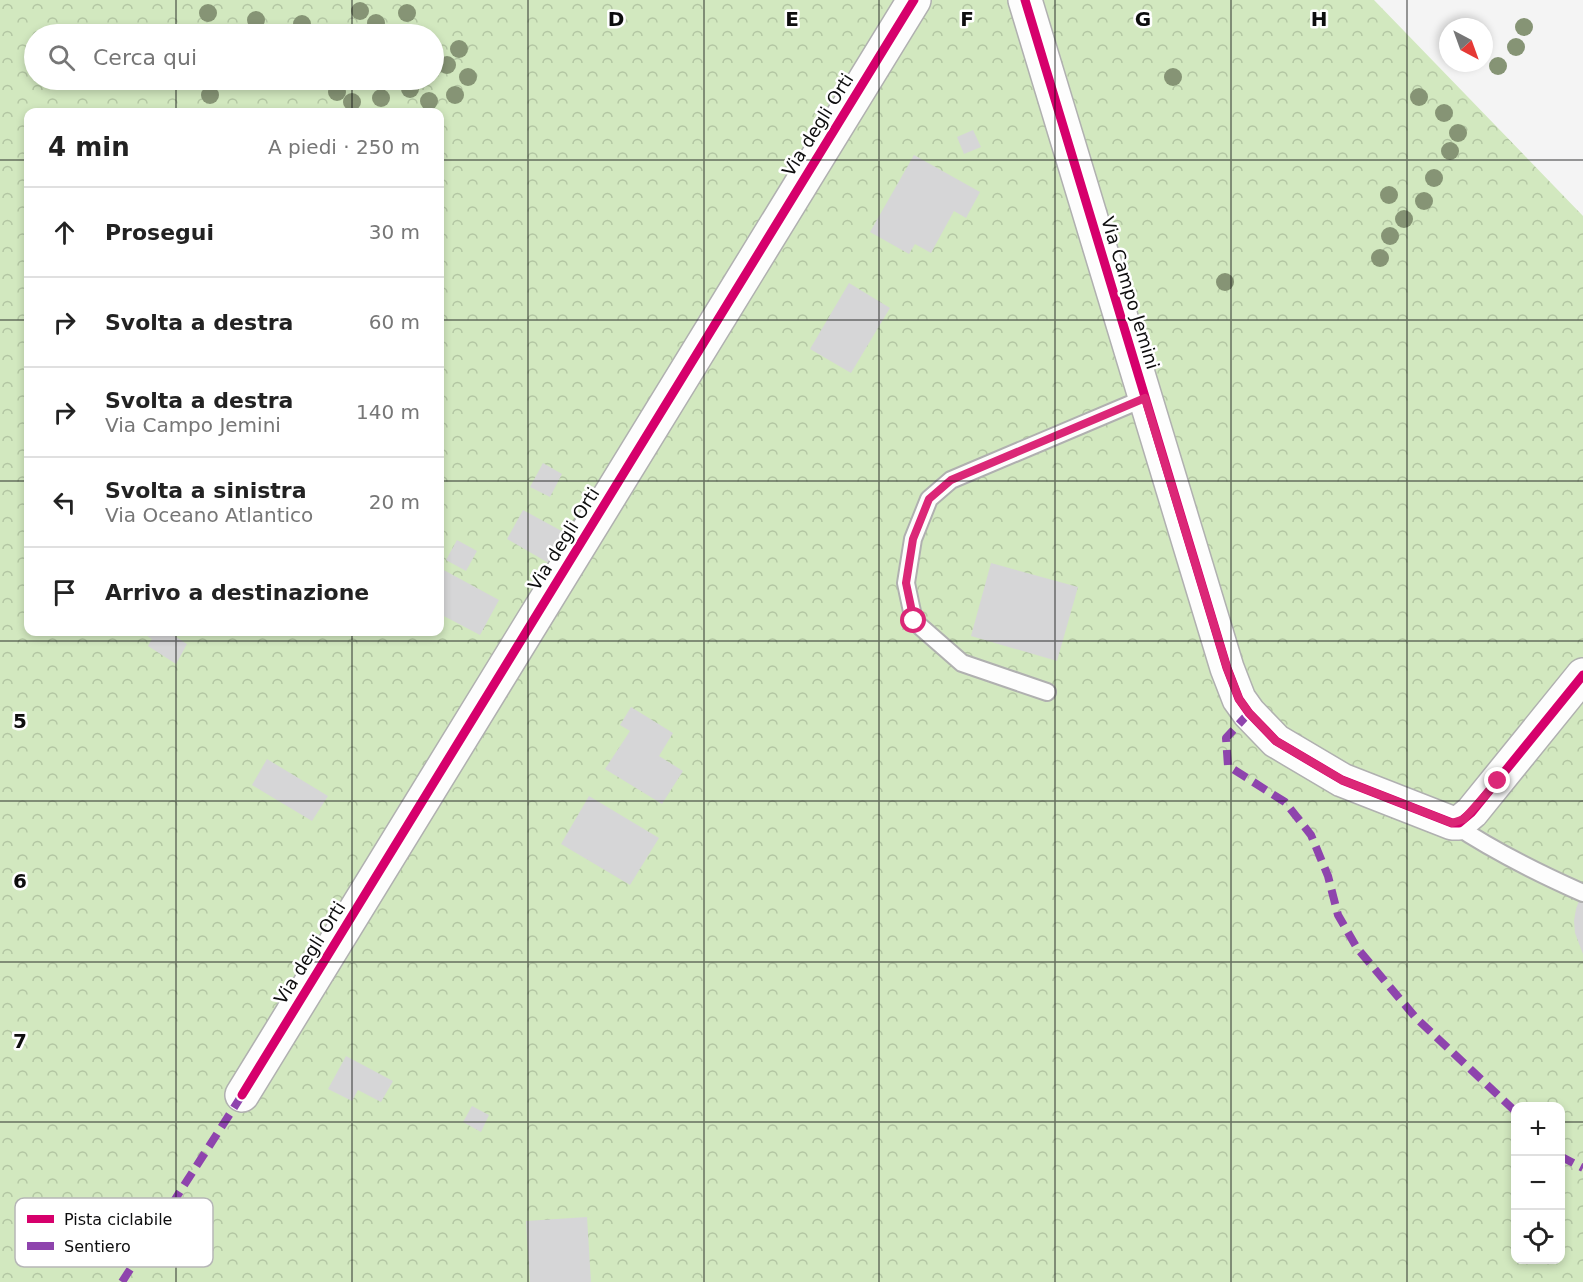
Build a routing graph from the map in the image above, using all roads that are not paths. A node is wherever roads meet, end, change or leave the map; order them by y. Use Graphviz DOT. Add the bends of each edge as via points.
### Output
graph roads {
  1 [pos="914,0"];
  2 [pos="1025,0"];
  3 [pos="1145,398"];
  4 [pos="1583,675"];
  5 [pos="1047,692"];
  6 [pos="1452,823"];
  7 [pos="1583,893"];
  8 [pos="242,1095"];
  1 -- 8 [label="street, Via degli Orti"];
  2 -- 3 [label="street, Via Campo Jemini"];
  3 -- 5 [label="lane" via="951,480 929,499 913,539 906,583 914,621 962,663"];
  3 -- 6 [label="street, Via Campo Jemini" via="1227,668 1249,713 1276,741 1330,774"];
  4 -- 6 [label="street" via="1472,812 1459,823"];
  6 -- 7 [label="lane"];
}
